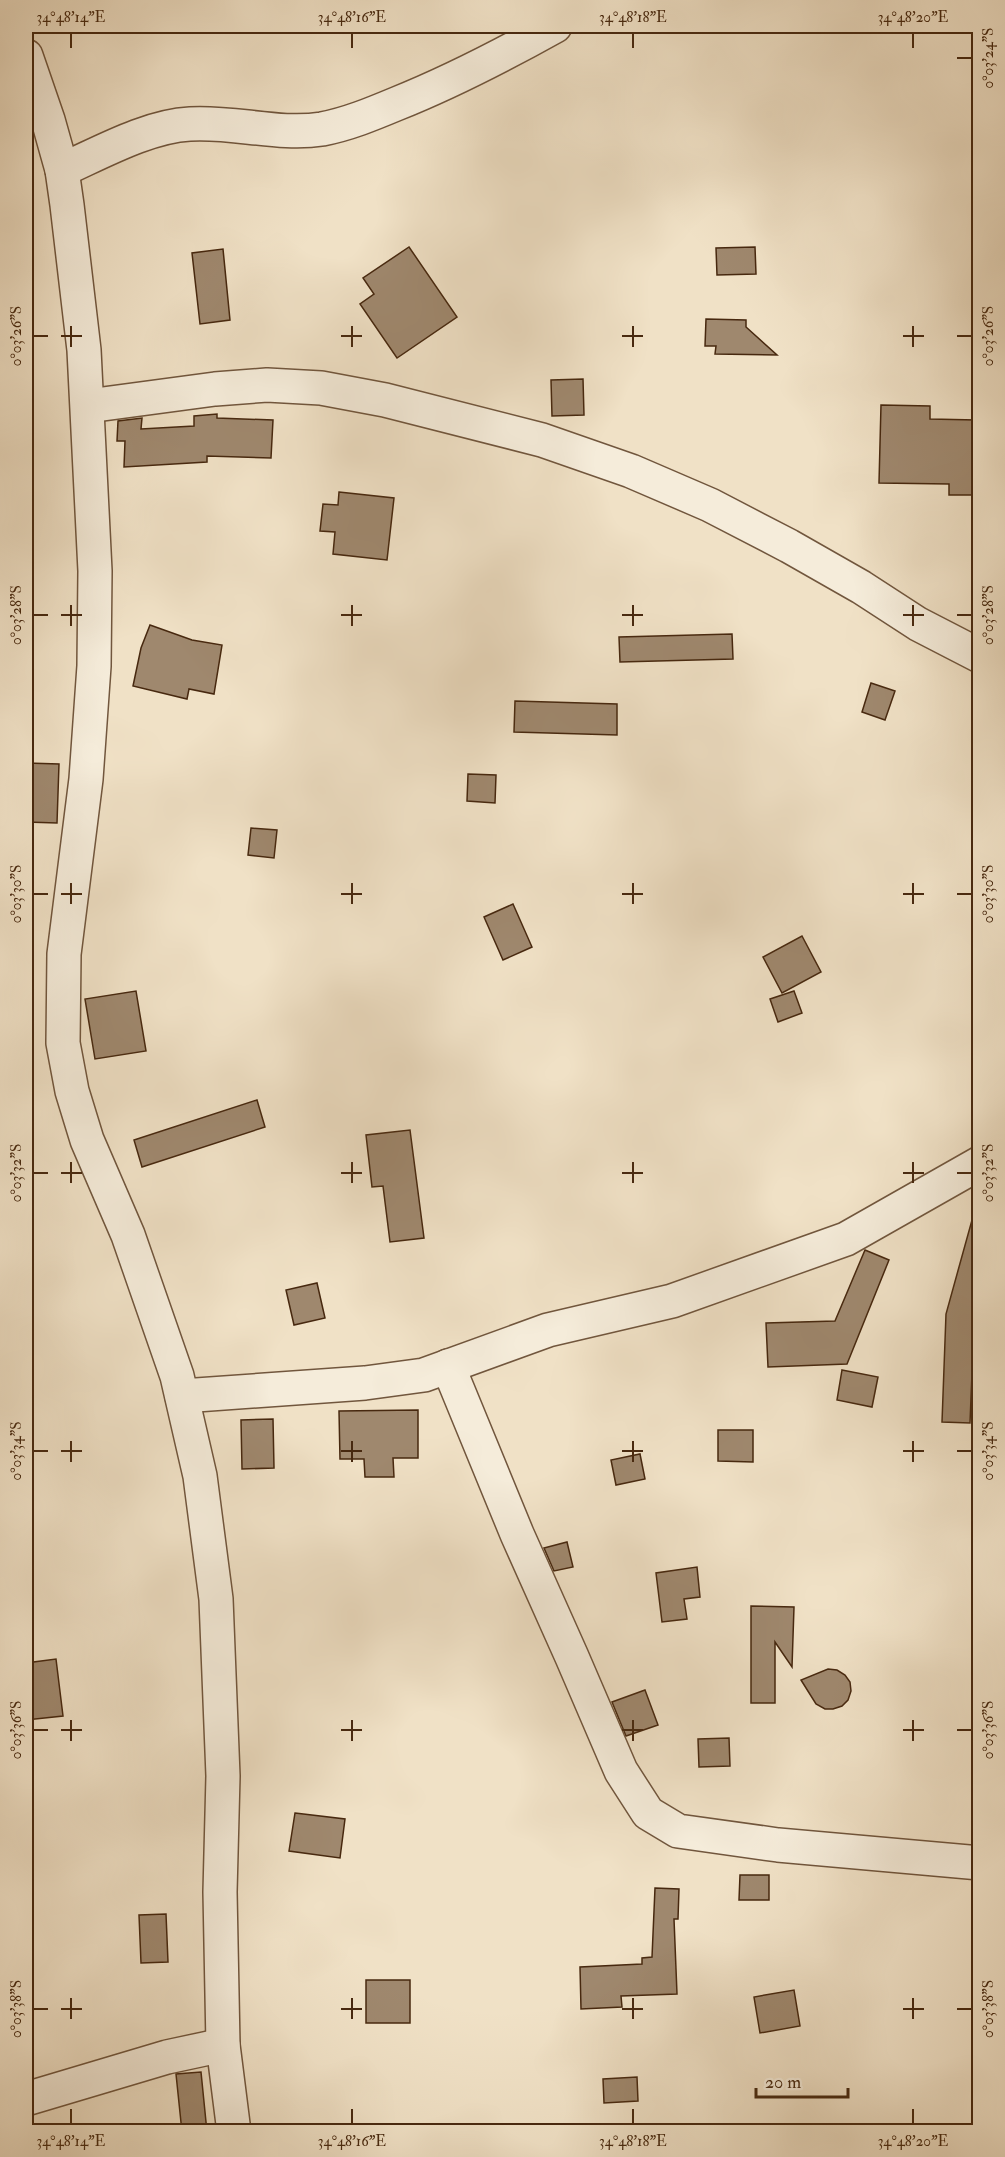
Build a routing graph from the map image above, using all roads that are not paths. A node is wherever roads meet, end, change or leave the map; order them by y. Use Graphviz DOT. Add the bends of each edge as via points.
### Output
graph roads {
  1 [pos="555,26"];
  2 [pos="26,57"];
  3 [pos="62,170"];
  4 [pos="88,406"];
  5 [pos="980,656"];
  6 [pos="980,1163"];
  7 [pos="448,1366"];
  8 [pos="182,1396"];
  9 [pos="980,1863"];
  10 [pos="223,2045"];
  11 [pos="26,2099"];
  12 [pos="234,2132"];
  1 -- 3 [label="street" via="440,87 360,118 321,129 189,124 140,137"];
  2 -- 3 [label="street"];
  3 -- 4 [label="street"];
  4 -- 5 [label="street" via="215,389 321,388 542,440 631,471 710,505"];
  4 -- 8 [label="street" via="95,571 94,666 86,779 64,954 63,1043 87,1140 128,1235"];
  6 -- 7 [label="street" via="846,1239 672,1301 548,1330"];
  7 -- 8 [label="street" via="424,1375 365,1383"];
  7 -- 9 [label="street" via="621,1771 648,1813 678,1830 778,1845"];
  8 -- 10 [label="street" via="200,1476 216,1599 223,1776"];
  10 -- 11 [label="street" via="167,2057"];
  10 -- 12 [label="street"];
}
